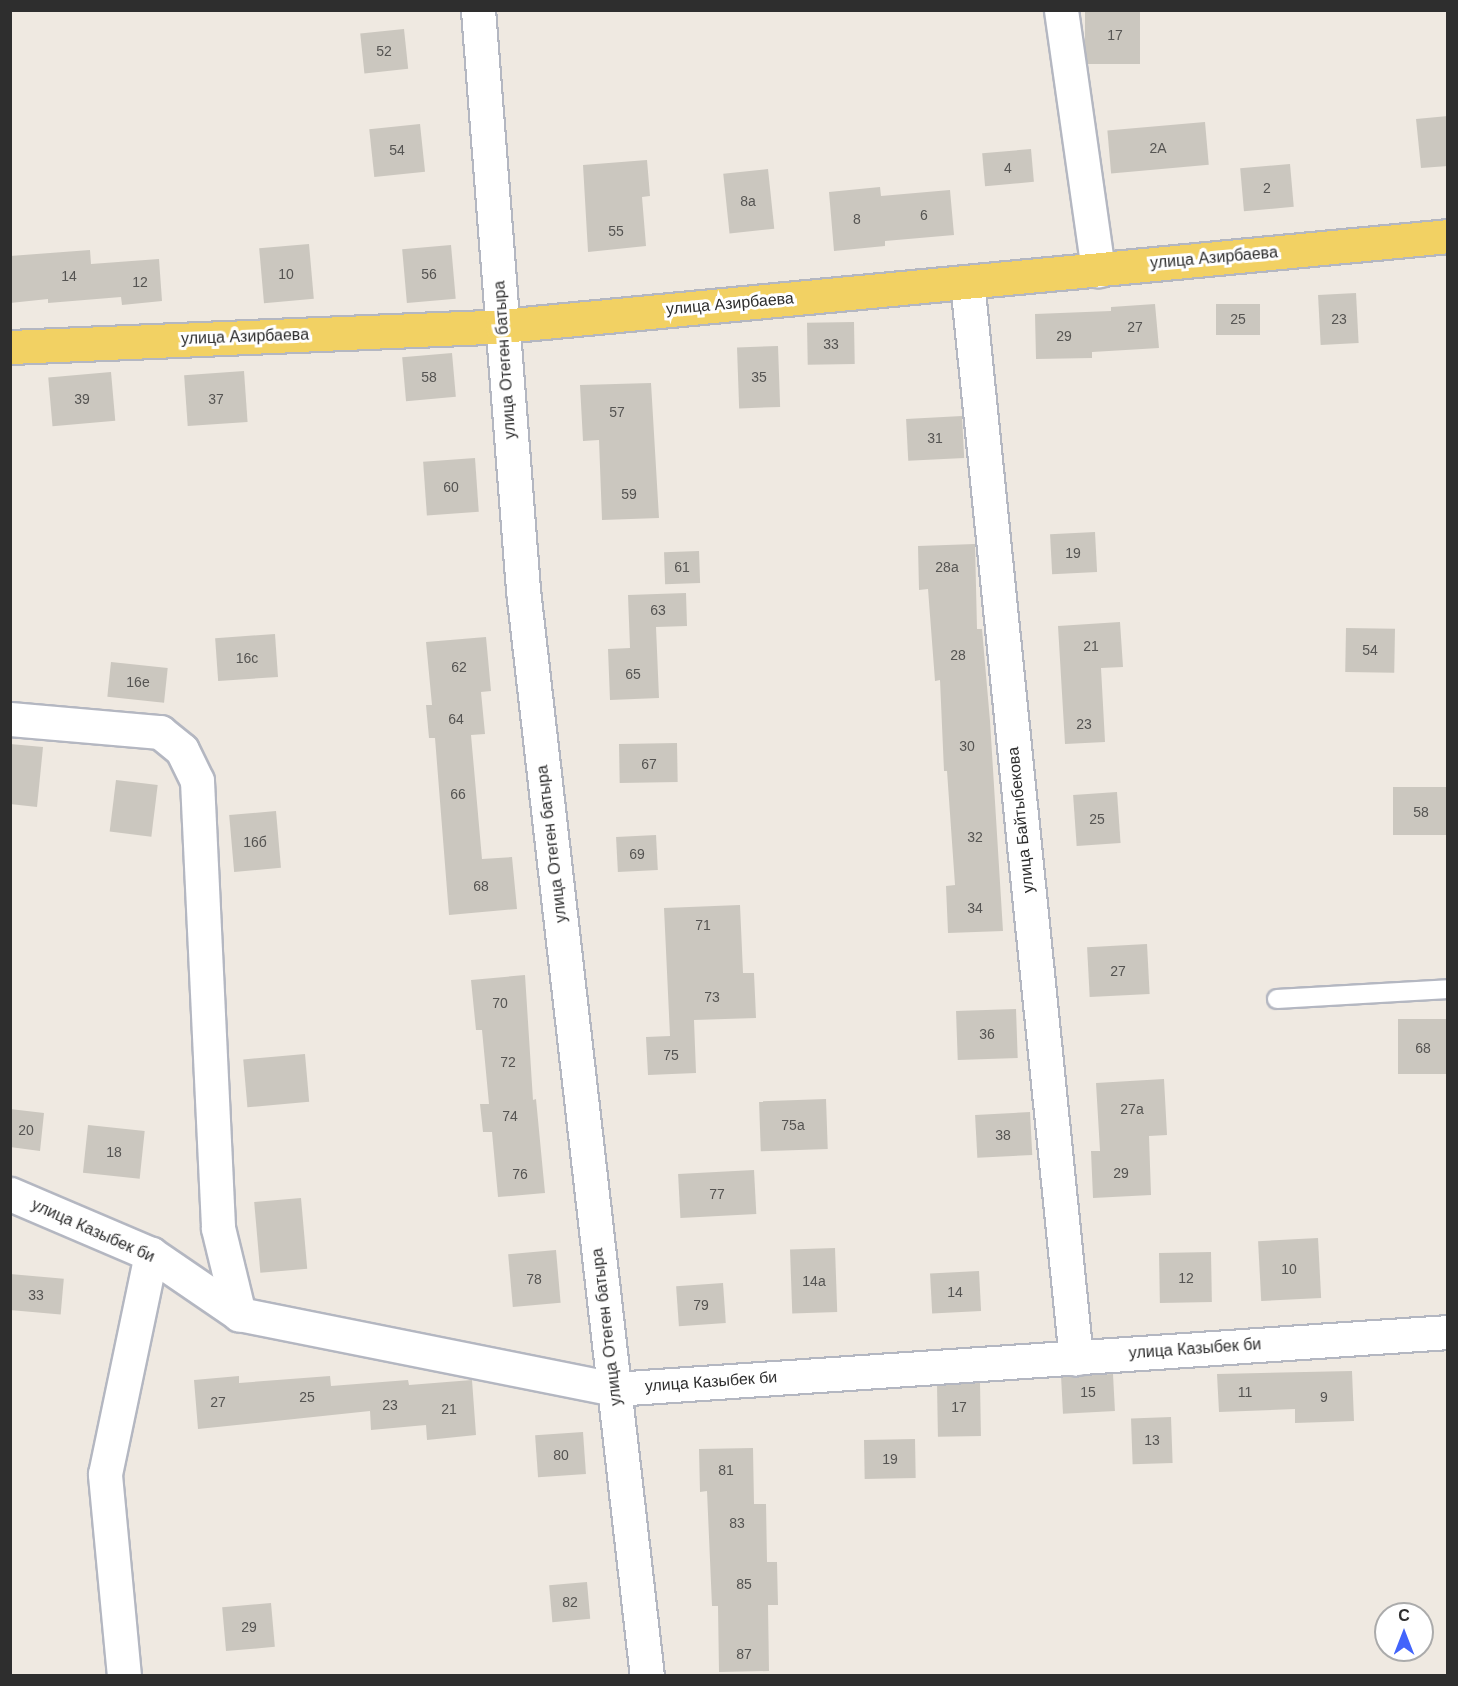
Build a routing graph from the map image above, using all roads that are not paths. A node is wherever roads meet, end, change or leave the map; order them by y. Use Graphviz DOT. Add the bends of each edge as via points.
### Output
graph roads {
  1 [pos="478,10"];
  2 [pos="1061,10"];
  3 [pos="1448,236"];
  4 [pos="1098,270"];
  5 [pos="967,282"];
  6 [pos="502,326"];
  7 [pos="10,347"];
  8 [pos="10,719"];
  9 [pos="1448,989"];
  10 [pos="1277,999"];
  11 [pos="10,1194"];
  12 [pos="151,1254"];
  13 [pos="239,1314"];
  14 [pos="1448,1332"];
  15 [pos="1076,1358"];
  16 [pos="614,1389"];
  17 [pos="124,1676"];
  18 [pos="647,1676"];
  1 -- 6 [label="street, улица Отеген батыра"];
  2 -- 4 [label="street"];
  3 -- 4 [label="main road, улица Азирбаева"];
  4 -- 5 [label="main road, улица Азирбаева"];
  5 -- 6 [label="main road, улица Азирбаева"];
  5 -- 15 [label="street, улица Байтыбекова"];
  6 -- 7 [label="main road, улица Азирбаева"];
  6 -- 16 [label="street, улица Отеген батыра" via="523,590"];
  8 -- 13 [label="street" via="160,732 182,750 197,781 218,1228"];
  9 -- 10 [label="lane"];
  11 -- 12 [label="street, улица Казыбек би"];
  12 -- 13 [label="street, улица Казыбек би"];
  12 -- 17 [label="street" via="105,1474"];
  13 -- 16 [label="street, улица Казыбек би"];
  14 -- 15 [label="street, улица Казыбек би"];
  15 -- 16 [label="street, улица Казыбек би"];
  16 -- 18 [label="street, улица Отеген батыра"];
}
